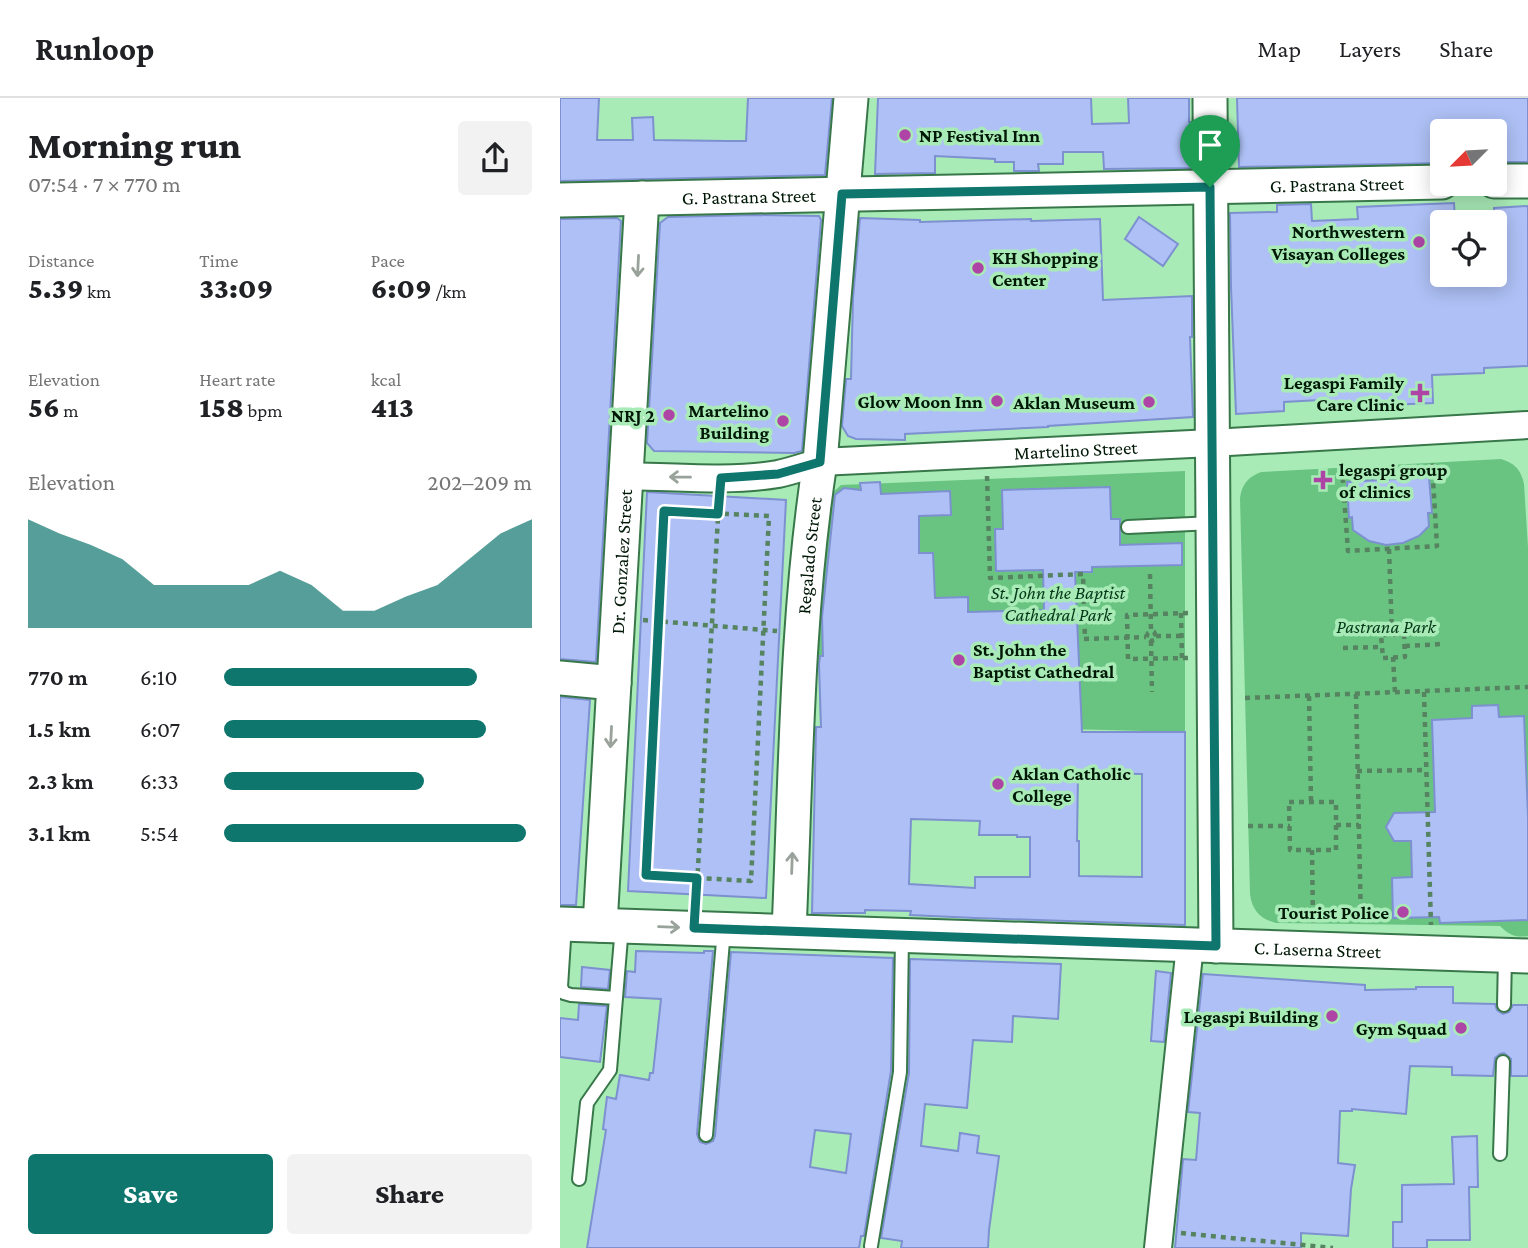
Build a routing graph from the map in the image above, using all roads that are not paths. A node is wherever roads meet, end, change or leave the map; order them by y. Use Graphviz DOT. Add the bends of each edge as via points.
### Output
graph roads {
  1 [pos="851,98"];
  2 [pos="1210,98"];
  3 [pos="1507,181"];
  4 [pos="1528,181"];
  5 [pos="1430,182"];
  6 [pos="1210,187"];
  7 [pos="842,194"];
  8 [pos="642,198"];
  9 [pos="560,200"];
  10 [pos="1528,425"];
  11 [pos="1212,443"];
  12 [pos="820,462"];
  13 [pos="626,475"];
  14 [pos="1213,523"];
  15 [pos="1128,527"];
  16 [pos="560,678"];
  17 [pos="614,683"];
  18 [pos="562,924"];
  19 [pos="611,925"];
  20 [pos="709,929"];
  21 [pos="789,932"];
  22 [pos="902,935"];
  23 [pos="1203,945"];
  24 [pos="1517,956"];
  25 [pos="616,998"];
  26 [pos="1504,1004"];
  27 [pos="1503,1062"];
  28 [pos="706,1135"];
  29 [pos="1500,1154"];
  30 [pos="579,1179"];
  31 [pos="1158,1239"];
  32 [pos="871,1246"];
  1 -- 7 [label="street, Regalado Street"];
  2 -- 6 [label="street"];
  3 -- 4 [label="street"];
  5 -- 6 [label="street, G. Pastrana Street"];
  6 -- 7 [label="street, G. Pastrana Street"];
  6 -- 11 [label="street"];
  7 -- 8 [label="street, G. Pastrana Street"];
  7 -- 12 [label="street, Regalado Street"];
  8 -- 9 [label="street, G. Pastrana Street"];
  8 -- 13 [label="street, Dr. Gonzalez Street, one-way"];
  10 -- 11 [label="street, Martelino Street"];
  11 -- 12 [label="street, Martelino Street"];
  11 -- 14 [label="street"];
  12 -- 13 [label="street, Martelino Street, one-way" via="778,474 721,478"];
  21 -- 12 [label="street, Regalado Street, one-way" via="802,634"];
  13 -- 17 [label="street, Dr. Gonzalez Street"];
  14 -- 15 [label="lane"];
  14 -- 23 [label="street"];
  16 -- 17 [label="street"];
  17 -- 19 [label="street, Dr. Gonzalez Street, one-way"];
  18 -- 19 [label="street, C. Laserna Street"];
  18 -- 25 [label="lane" via="564,993"];
  19 -- 20 [label="street, C. Laserna Street, one-way"];
  19 -- 25 [label="lane"];
  20 -- 21 [label="street, C. Laserna Street"];
  20 -- 28 [label="lane"];
  21 -- 22 [label="street, C. Laserna Street"];
  22 -- 23 [label="street, C. Laserna Street"];
  22 -- 32 [label="lane" via="900,1072"];
  23 -- 24 [label="street, C. Laserna Street"];
  23 -- 31 [label="street"];
  24 -- 26 [label="lane"];
  25 -- 30 [label="lane" via="610,1070 587,1103"];
  27 -- 29 [label="lane"];
}
